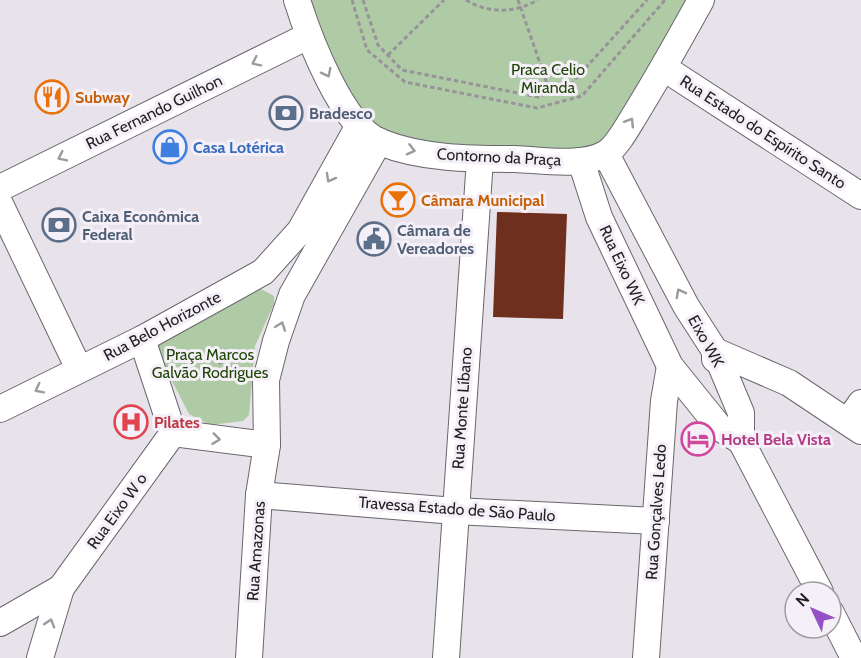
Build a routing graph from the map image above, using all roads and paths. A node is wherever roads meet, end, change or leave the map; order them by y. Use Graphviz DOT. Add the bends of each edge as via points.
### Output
graph roads {
  1 [pos="297,0"];
  2 [pos="352,0"];
  3 [pos="363,0"];
  4 [pos="444,0"];
  5 [pos="466,0"];
  6 [pos="518,0"];
  7 [pos="538,0"];
  8 [pos="647,0"];
  9 [pos="665,0"];
  10 [pos="701,0"];
  11 [pos="521,8"];
  12 [pos="308,36"];
  13 [pos="388,55"];
  14 [pos="664,68"];
  15 [pos="550,92"];
  16 [pos="369,134"];
  17 [pos="606,154"];
  18 [pos="480,159"];
  19 [pos="580,161"];
  20 [pos="0,188"];
  21 [pos="861,196"];
  22 [pos="0,204"];
  23 [pos="263,272"];
  24 [pos="292,295"];
  25 [pos="142,339"];
  26 [pos="170,350"];
  27 [pos="715,351"];
  28 [pos="219,357"];
  29 [pos="238,361"];
  30 [pos="244,362"];
  31 [pos="670,366"];
  32 [pos="79,369"];
  33 [pos="0,409"];
  34 [pos="857,418"];
  35 [pos="174,433"];
  36 [pos="741,441"];
  37 [pos="267,445"];
  38 [pos="259,495"];
  39 [pos="455,511"];
  40 [pos="656,521"];
  41 [pos="814,580"];
  42 [pos="61,588"];
  43 [pos="0,623"];
  44 [pos="843,636"];
  45 [pos="40,658"];
  46 [pos="249,658"];
  47 [pos="446,658"];
  48 [pos="646,658"];
  49 [pos="854,658"];
  1 -- 12 [label="street"];
  2 -- 9 [label="path" via="367,50 405,82 537,108 582,96"];
  3 -- 13 [label="path" via="378,45"];
  4 -- 13 [label="path"];
  5 -- 11 [label="path" via="490,10"];
  6 -- 11 [label="path"];
  7 -- 11 [label="path"];
  8 -- 15 [label="path" via="572,83"];
  10 -- 14 [label="street"];
  11 -- 15 [label="path"];
  12 -- 16 [label="street, one-way" via="340,100"];
  12 -- 20 [label="street, Rua Fernando Guilhon, one-way"];
  13 -- 15 [label="path" via="402,70 538,97"];
  17 -- 14 [label="street, one-way"];
  14 -- 21 [label="street, Rua Estado do Espírito Santo"];
  16 -- 18 [label="street, Contorno da Praça, one-way" via="418,153"];
  16 -- 23 [label="street, Rua Belo Horizonte, one-way" via="300,231"];
  16 -- 24 [label="street, Rua Amazonas"];
  17 -- 19 [label="street, Contorno da Praça"];
  27 -- 17 [label="street, Eixo WK, one-way" via="686,306"];
  18 -- 19 [label="street, Contorno da Praça"];
  18 -- 39 [label="street, Rua Monte Líbano"];
  19 -- 31 [label="street, Rua Eixo WK" via="599,217"];
  22 -- 32 [label="street"];
  23 -- 24 [label="street" via="279,280"];
  23 -- 25 [label="street, Rua Belo Horizonte"];
  37 -- 24 [label="street, Rua Amazonas, one-way" via="266,380"];
  25 -- 32 [label="street, Rua Belo Horizonte"];
  25 -- 35 [label="street"];
  26 -- 28 [label="path"];
  27 -- 31 [label="street" via="715,370 711,380 703,384 693,382"];
  27 -- 34 [label="street"];
  27 -- 36 [label="street, Eixo WK" via="741,413"];
  28 -- 29 [label="path" via="225,367"];
  28 -- 29 [label="path" via="230,350"];
  29 -- 30 [label="path"];
  31 -- 36 [label="street" via="720,428"];
  31 -- 40 [label="street, Rua Gonçalves Ledo"];
  32 -- 33 [label="street, Rua Belo Horizonte, one-way"];
  35 -- 37 [label="street, one-way"];
  35 -- 42 [label="street, Rua Eixo W o"];
  36 -- 41 [label="street"];
  37 -- 38 [label="street, Rua Amazonas"];
  38 -- 39 [label="street, Travessa Estado de São Paulo"];
  38 -- 46 [label="street, Rua Amazonas"];
  39 -- 40 [label="street, Travessa Estado de São Paulo"];
  39 -- 47 [label="street, Rua Monte Líbano"];
  40 -- 48 [label="street, Rua Gonçalves Ledo"];
  42 -- 43 [label="street"];
  45 -- 42 [label="street, one-way"];
  44 -- 49 [label="street"];
}
